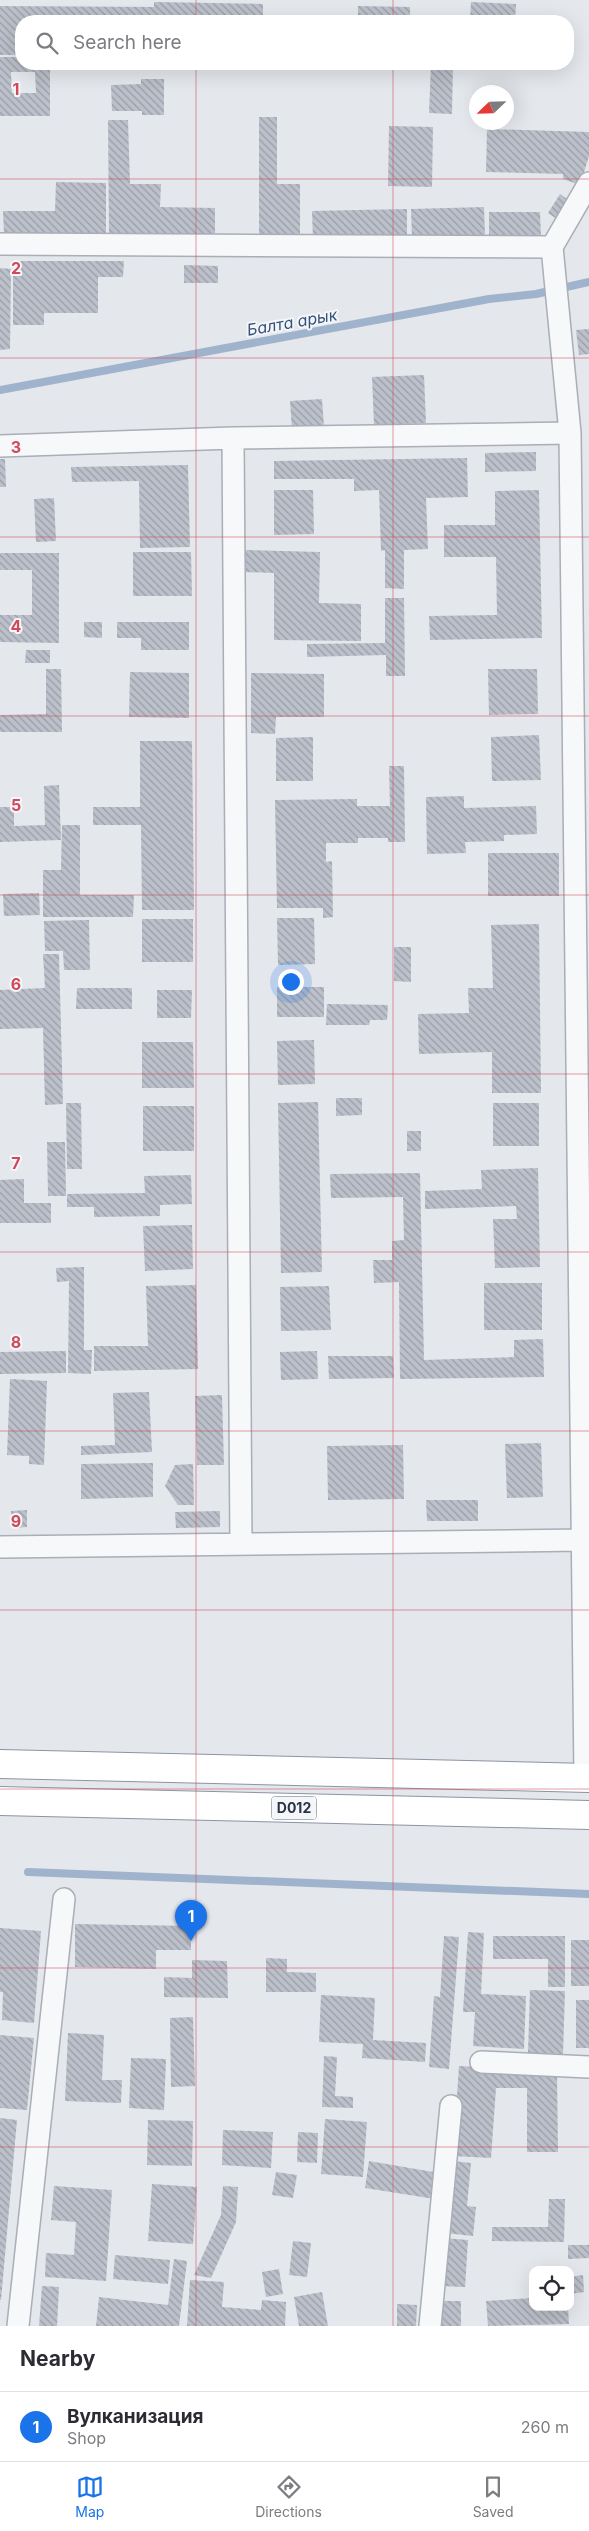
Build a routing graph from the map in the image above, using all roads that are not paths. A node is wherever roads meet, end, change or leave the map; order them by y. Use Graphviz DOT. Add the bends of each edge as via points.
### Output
graph roads {
  1 [pos="589,183"];
  2 [pos="0,244"];
  3 [pos="552,247"];
  4 [pos="570,433"];
  5 [pos="233,438"];
  6 [pos="0,446"];
  7 [pos="583,1540"];
  8 [pos="241,1544"];
  9 [pos="0,1547"];
  10 [pos="0,1764"];
  11 [pos="587,1778"];
  12 [pos="0,1801"];
  13 [pos="589,1815"];
  14 [pos="64,1899"];
  15 [pos="481,2062"];
  16 [pos="589,2067"];
  17 [pos="451,2106"];
  18 [pos="18,2326"];
  19 [pos="430,2326"];
  1 -- 3 [label="street"];
  2 -- 3 [label="street"];
  3 -- 4 [label="street"];
  4 -- 5 [label="street"];
  4 -- 7 [label="street"];
  5 -- 6 [label="street"];
  5 -- 8 [label="street"];
  7 -- 8 [label="street"];
  7 -- 11 [label="street"];
  8 -- 9 [label="street"];
  10 -- 11 [label="highway"];
  12 -- 13 [label="highway, D012"];
  14 -- 18 [label="street"];
  15 -- 16 [label="street"];
  17 -- 19 [label="street"];
}
